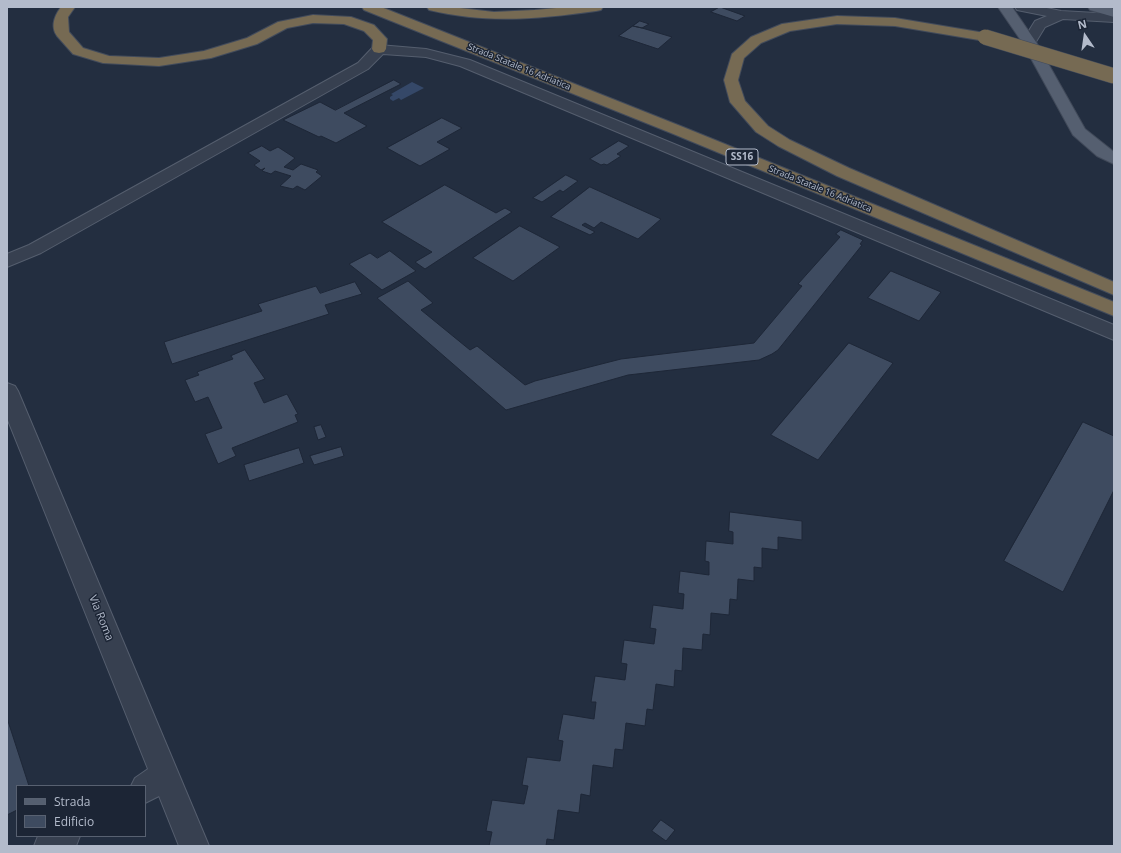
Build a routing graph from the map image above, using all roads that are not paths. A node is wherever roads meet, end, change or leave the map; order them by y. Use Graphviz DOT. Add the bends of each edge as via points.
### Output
graph roads {
  1 [pos="68,7"];
  2 [pos="369,7"];
  3 [pos="402,7"];
  4 [pos="434,7"];
  5 [pos="596,7"];
  6 [pos="1005,7"];
  7 [pos="1023,7"];
  8 [pos="1095,7"];
  9 [pos="887,9"];
  10 [pos="1114,13"];
  11 [pos="1061,15"];
  12 [pos="1114,18"];
  13 [pos="985,37"];
  14 [pos="1029,42"];
  15 [pos="380,49"];
  16 [pos="1114,76"];
  17 [pos="1114,158"];
  18 [pos="7,261"];
  19 [pos="1114,289"];
  20 [pos="1114,295"];
  21 [pos="1114,309"];
  22 [pos="1114,333"];
  23 [pos="7,391"];
  24 [pos="155,782"];
  25 [pos="63,837"];
  26 [pos="49,846"];
  27 [pos="194,846"];
  1 -- 15 [label="highway" via="61,17 62,33 78,51 108,60 159,62 206,55 252,41 283,25 313,19 346,20 368,28 380,39"];
  2 -- 21 [label="highway, Strada Statale 16 Adriatica / SS16"];
  3 -- 20 [label="highway, Strada Statale 16 Adriatica / SS16"];
  4 -- 5 [label="highway" via="489,15 558,12"];
  6 -- 14 [label="main road"];
  7 -- 11 [label="street"];
  7 -- 14 [label="main road"];
  8 -- 10 [label="main road"];
  9 -- 13 [label="highway"];
  11 -- 12 [label="street"];
  11 -- 14 [label="street" via="1040,24"];
  13 -- 16 [label="highway, bridge"];
  13 -- 19 [label="highway" via="895,22 837,20 787,27 756,40 737,57 731,80 738,102 762,129 784,143 843,172"];
  14 -- 17 [label="main road" via="1079,132 1103,153"];
  15 -- 18 [label="street" via="362,66 35,249"];
  15 -- 22 [label="street" via="426,53 465,63"];
  23 -- 24 [label="street, Via Roma"];
  24 -- 27 [label="street, Via Roma"];
  25 -- 26 [label="street"];
}
